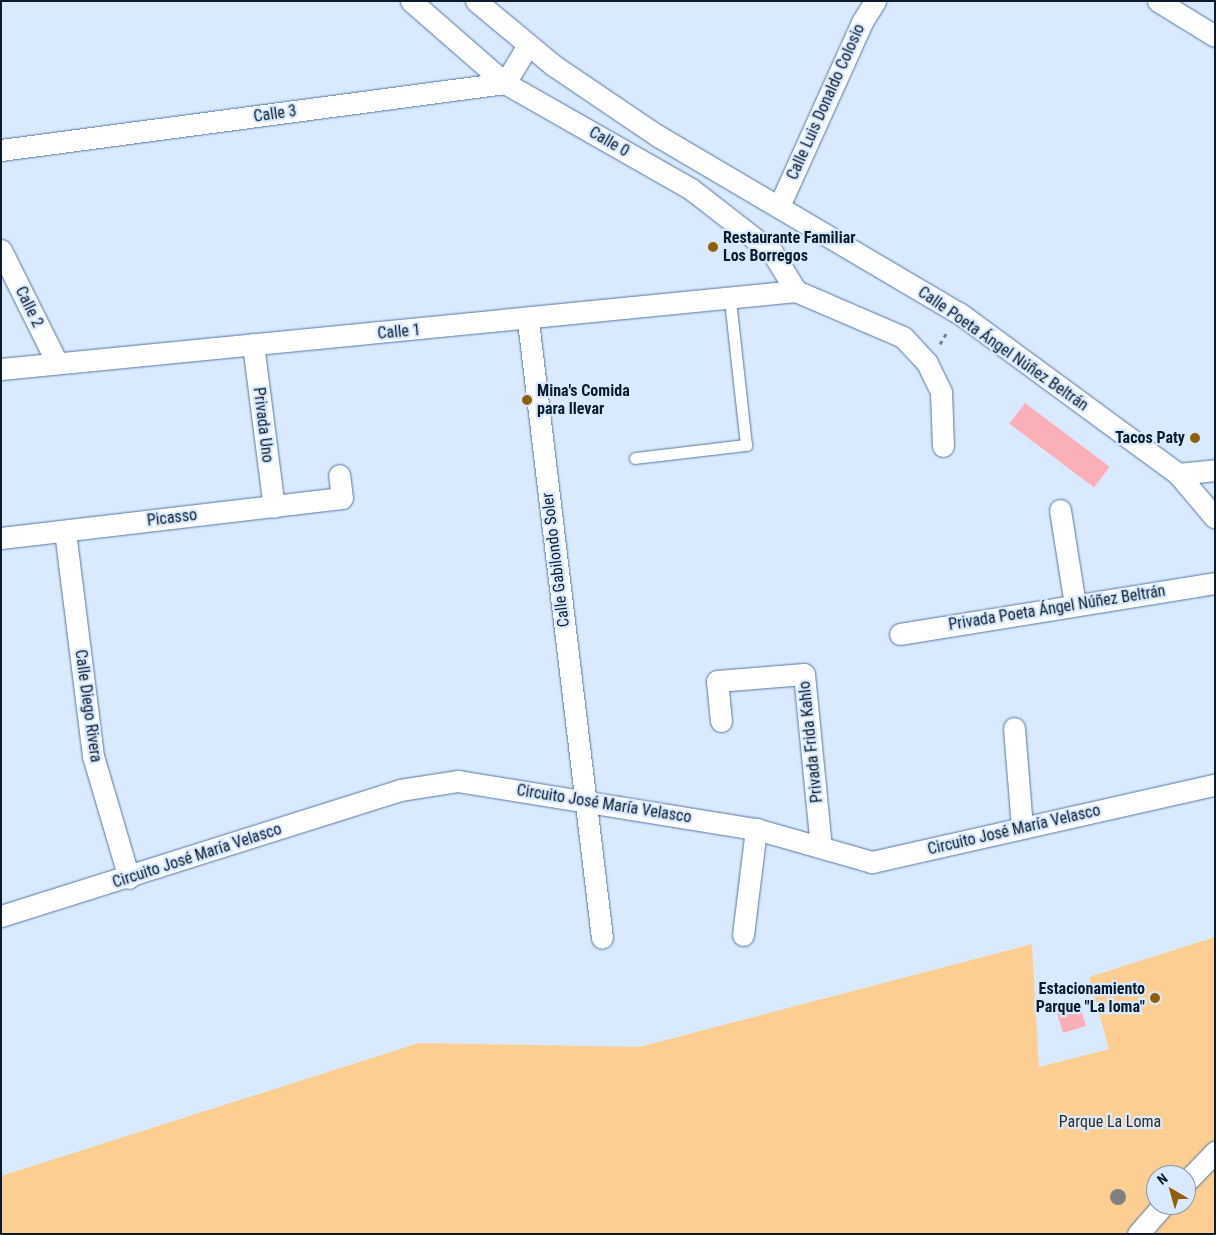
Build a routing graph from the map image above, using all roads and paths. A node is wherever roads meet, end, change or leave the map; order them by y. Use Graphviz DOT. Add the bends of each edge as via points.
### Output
graph roads {
  1 [pos="411,1"];
  2 [pos="476,1"];
  3 [pos="875,1"];
  4 [pos="1158,1"];
  5 [pos="1215,36"];
  6 [pos="528,45"];
  7 [pos="504,84"];
  8 [pos="1,150"];
  9 [pos="780,204"];
  10 [pos="1,250"];
  11 [pos="796,292"];
  12 [pos="730,299"];
  13 [pos="959,313"];
  14 [pos="528,321"];
  15 [pos="253,344"];
  16 [pos="57,363"];
  17 [pos="927,363"];
  18 [pos="1,369"];
  19 [pos="943,446"];
  20 [pos="635,458"];
  21 [pos="1215,470"];
  22 [pos="339,474"];
  23 [pos="1178,474"];
  24 [pos="274,506"];
  25 [pos="1060,510"];
  26 [pos="1215,518"];
  27 [pos="65,531"];
  28 [pos="1,538"];
  29 [pos="1215,583"];
  30 [pos="1075,605"];
  31 [pos="900,634"];
  32 [pos="721,721"];
  33 [pos="1014,728"];
  34 [pos="1215,785"];
  35 [pos="584,800"];
  36 [pos="1022,828"];
  37 [pos="756,829"];
  38 [pos="821,847"];
  39 [pos="129,878"];
  40 [pos="1,916"];
  41 [pos="743,935"];
  42 [pos="602,938"];
  43 [pos="1215,1152"];
  44 [pos="1196,1172"];
  45 [pos="1155,1215"];
  46 [pos="1138,1234"];
  1 -- 7 [label="street, Calle 0"];
  2 -- 6 [label="street, Calle Poeta Ángel Núñez Beltrán"];
  3 -- 9 [label="street, Calle Luis Donaldo Colosio"];
  4 -- 5 [label="street"];
  6 -- 7 [label="street"];
  6 -- 9 [label="street, Calle Poeta Ángel Núñez Beltrán" via="658,136"];
  7 -- 8 [label="street, Calle 3"];
  7 -- 11 [label="street, Calle 0" via="691,189 772,252"];
  9 -- 13 [label="street, Calle Poeta Ángel Núñez Beltrán"];
  10 -- 16 [label="street, Calle 2"];
  11 -- 12 [label="street, Calle 1"];
  11 -- 17 [label="street" via="903,337"];
  12 -- 14 [label="street, Calle 1"];
  12 -- 20 [label="lane" via="746,445"];
  13 -- 17 [label="path"];
  13 -- 23 [label="street, Calle Poeta Ángel Núñez Beltrán"];
  14 -- 15 [label="street, Calle 1"];
  14 -- 35 [label="street, Calle Gabilondo Soler"];
  15 -- 16 [label="street, Calle 1"];
  15 -- 24 [label="street, Privada Uno"];
  16 -- 18 [label="street, Calle 1"];
  17 -- 19 [label="street" via="941,392"];
  21 -- 23 [label="street"];
  22 -- 24 [label="street, Picasso" via="342,498"];
  23 -- 26 [label="street, Calle Poeta Ángel Núñez Beltrán"];
  24 -- 27 [label="street, Picasso"];
  25 -- 30 [label="street"];
  27 -- 28 [label="street, Picasso"];
  27 -- 39 [label="street, Calle Diego Rivera" via="93,756"];
  29 -- 30 [label="street, Privada Poeta Ángel Núñez Beltrán"];
  30 -- 31 [label="street, Privada Poeta Ángel Núñez Beltrán"];
  32 -- 38 [label="street, Privada Frida Kahlo" via="717,681 804,674"];
  33 -- 36 [label="street"];
  34 -- 36 [label="street, Circuito José María Velasco"];
  35 -- 37 [label="street, Circuito José María Velasco"];
  35 -- 39 [label="street, Circuito José María Velasco" via="458,781 400,790"];
  35 -- 42 [label="street, Calle Gabilondo Soler"];
  36 -- 38 [label="street, Circuito José María Velasco" via="872,862"];
  37 -- 38 [label="street, Circuito José María Velasco"];
  37 -- 41 [label="street"];
  39 -- 40 [label="street, Circuito José María Velasco"];
  43 -- 44 [label="street"];
  45 -- 46 [label="street"];
}
